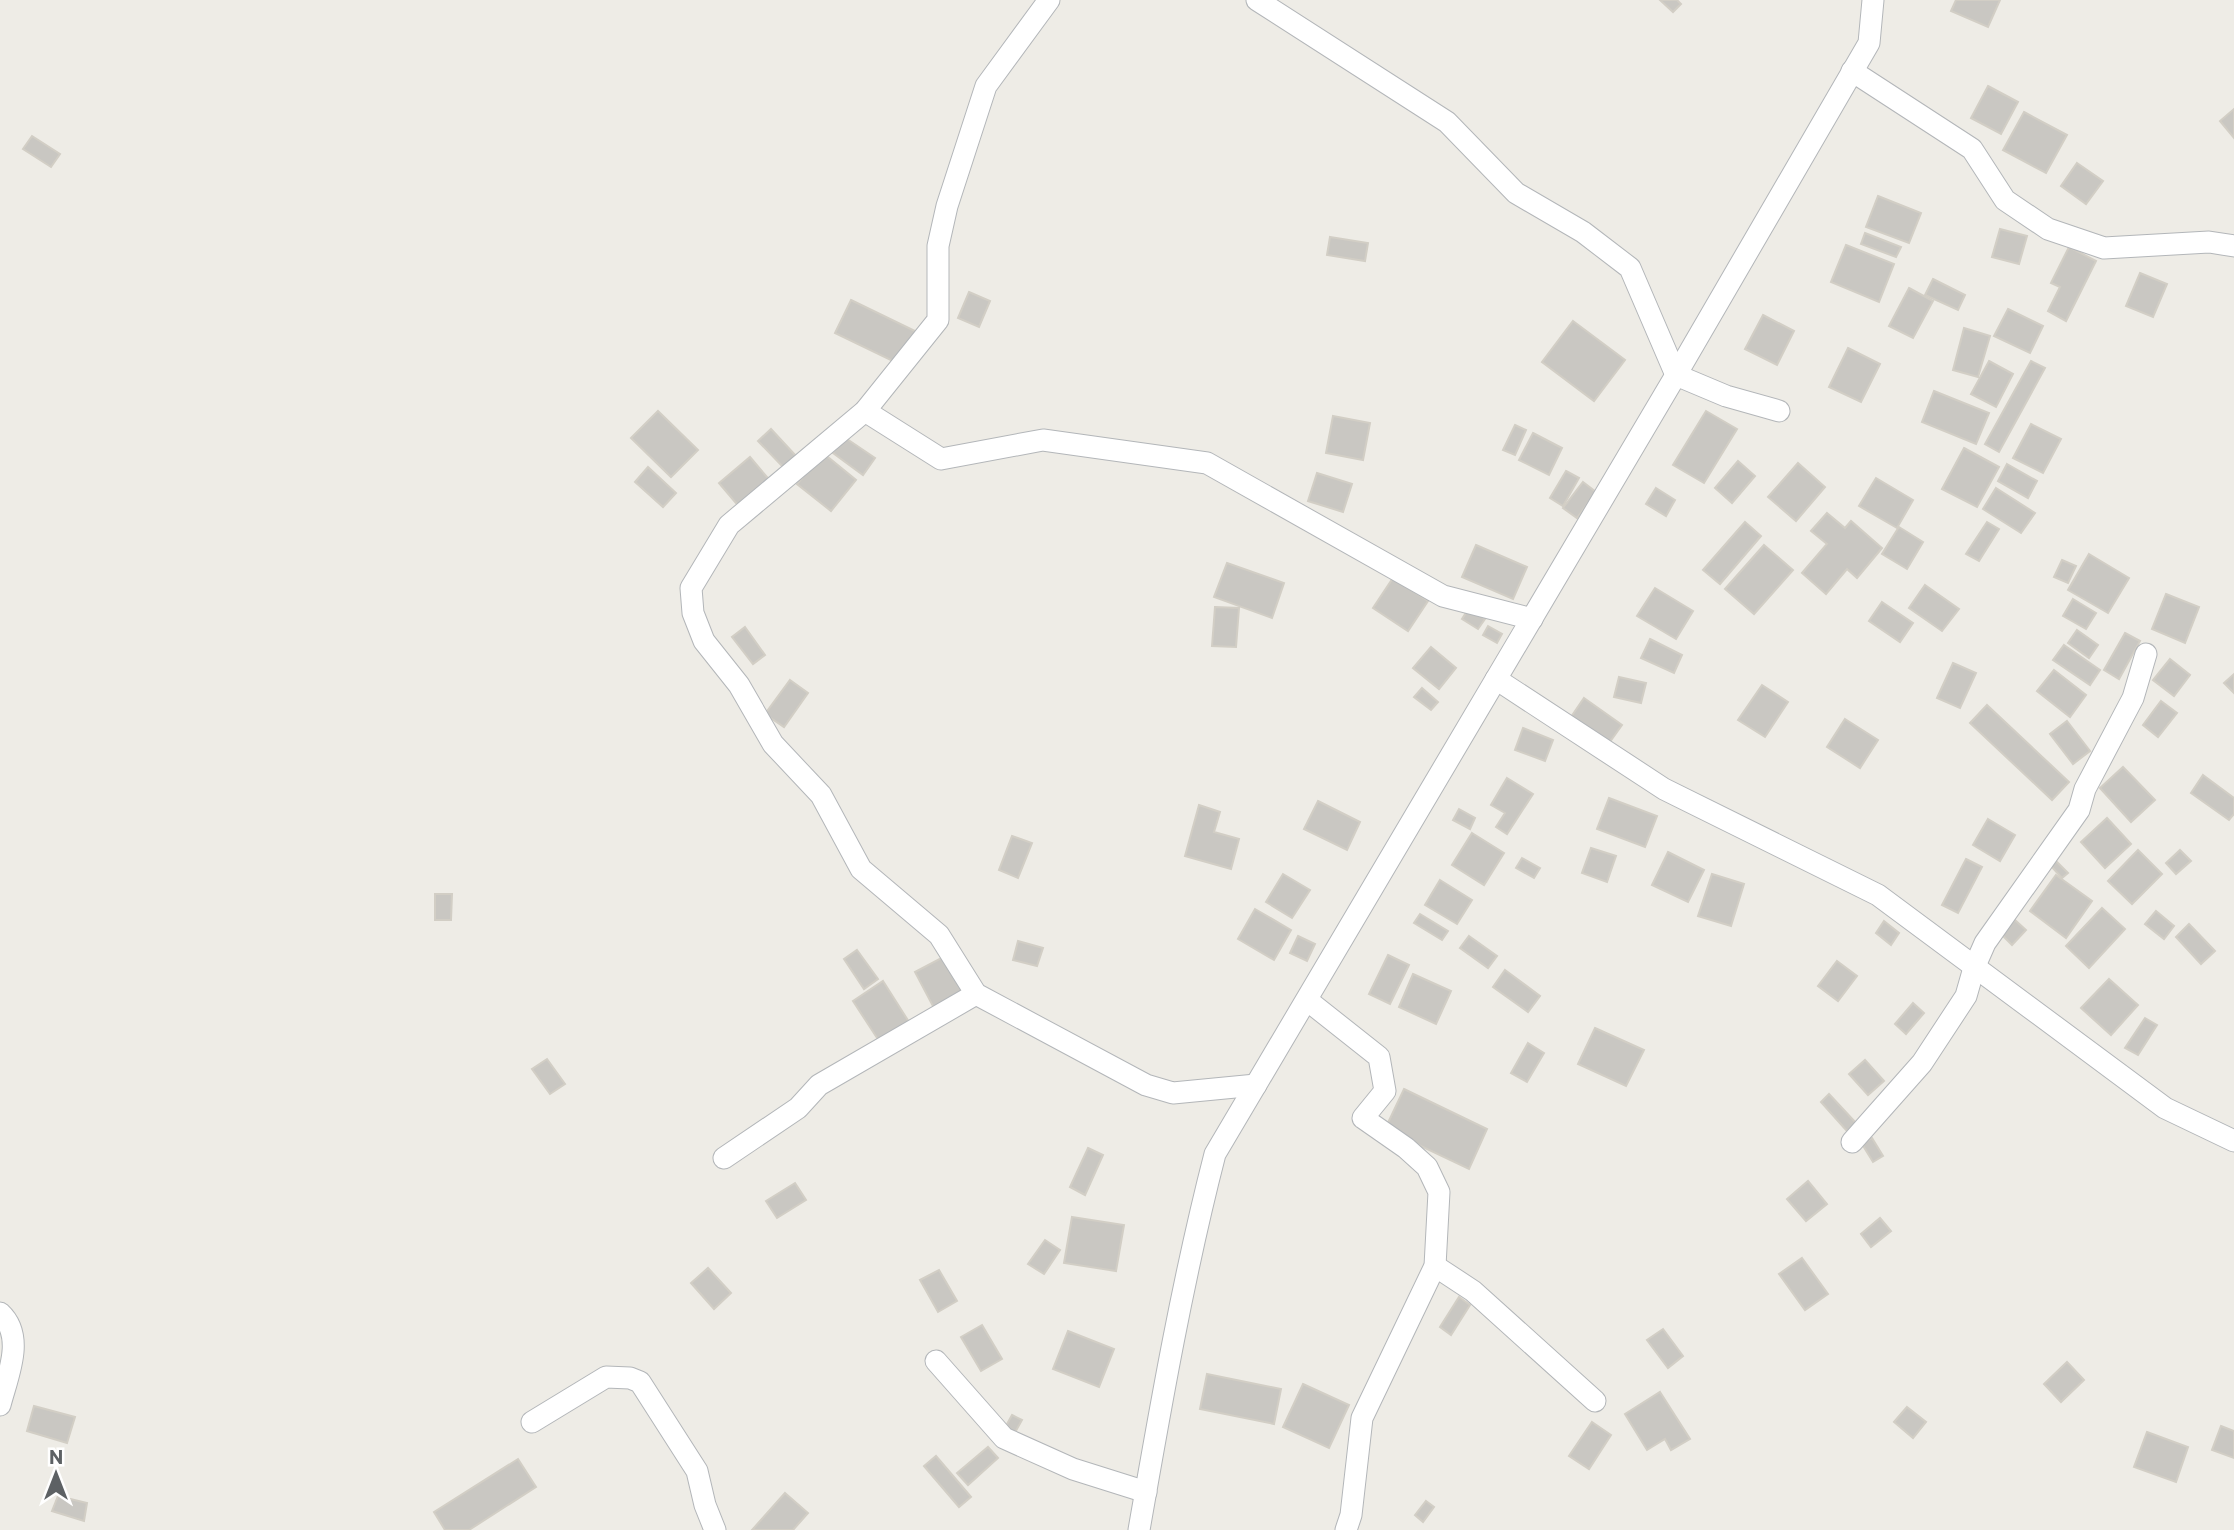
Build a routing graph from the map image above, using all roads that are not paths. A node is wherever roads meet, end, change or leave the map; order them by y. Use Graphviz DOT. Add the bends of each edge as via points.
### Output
graph roads {
  1 [pos="1049,0"];
  2 [pos="1257,0"];
  3 [pos="1873,0"];
  4 [pos="1852,71"];
  5 [pos="2234,247"];
  6 [pos="1676,375"];
  7 [pos="865,411"];
  8 [pos="1779,411"];
  9 [pos="1532,619"];
  10 [pos="2146,654"];
  11 [pos="1496,679"];
  12 [pos="1974,968"];
  13 [pos="976,994"];
  14 [pos="1307,1000"];
  15 [pos="1256,1085"];
  16 [pos="2234,1141"];
  17 [pos="1852,1143"];
  18 [pos="724,1158"];
  19 [pos="1435,1266"];
  20 [pos="0,1314"];
  21 [pos="936,1361"];
  22 [pos="1595,1401"];
  23 [pos="0,1405"];
  24 [pos="532,1422"];
  25 [pos="1146,1492"];
  26 [pos="715,1530"];
  27 [pos="1139,1530"];
  28 [pos="1346,1530"];
  1 -- 7 [label="street" via="986,86 938,246 938,320"];
  2 -- 6 [label="street" via="1447,122 1516,193 1583,232 1630,268"];
  3 -- 4 [label="street" via="1869,43"];
  4 -- 5 [label="street" via="1972,149 2005,200 2048,229 2104,248 2209,242"];
  4 -- 6 [label="street"];
  6 -- 8 [label="street"];
  6 -- 9 [label="street"];
  7 -- 9 [label="street" via="941,459 1043,440 1207,463 1443,596"];
  7 -- 13 [label="street" via="729,525 691,588 693,613 704,641 739,685 773,744 821,795 861,869 939,935"];
  9 -- 11 [label="street"];
  10 -- 12 [label="street" via="2133,698 2085,789 2079,810 1985,943"];
  11 -- 12 [label="street" via="1664,789 1878,895"];
  11 -- 14 [label="street"];
  12 -- 16 [label="street" via="2165,1108"];
  12 -- 17 [label="street" via="1966,996 1922,1063"];
  13 -- 15 [label="street" via="1146,1085 1173,1093"];
  13 -- 18 [label="street" via="819,1085 798,1108"];
  14 -- 15 [label="street"];
  14 -- 19 [label="street" via="1380,1057 1385,1091 1363,1118 1427,1167 1439,1192"];
  15 -- 25 [label="street" via="1216,1154 1175,1324"];
  19 -- 22 [label="street" via="1473,1291"];
  19 -- 28 [label="street" via="1362,1418"];
  20 -- 23 [label="street" via="11,1327 14,1340"];
  21 -- 25 [label="street" via="1004,1438 1073,1469"];
  24 -- 26 [label="street" via="606,1377 639,1382 697,1471"];
  25 -- 27 [label="street"];
}
